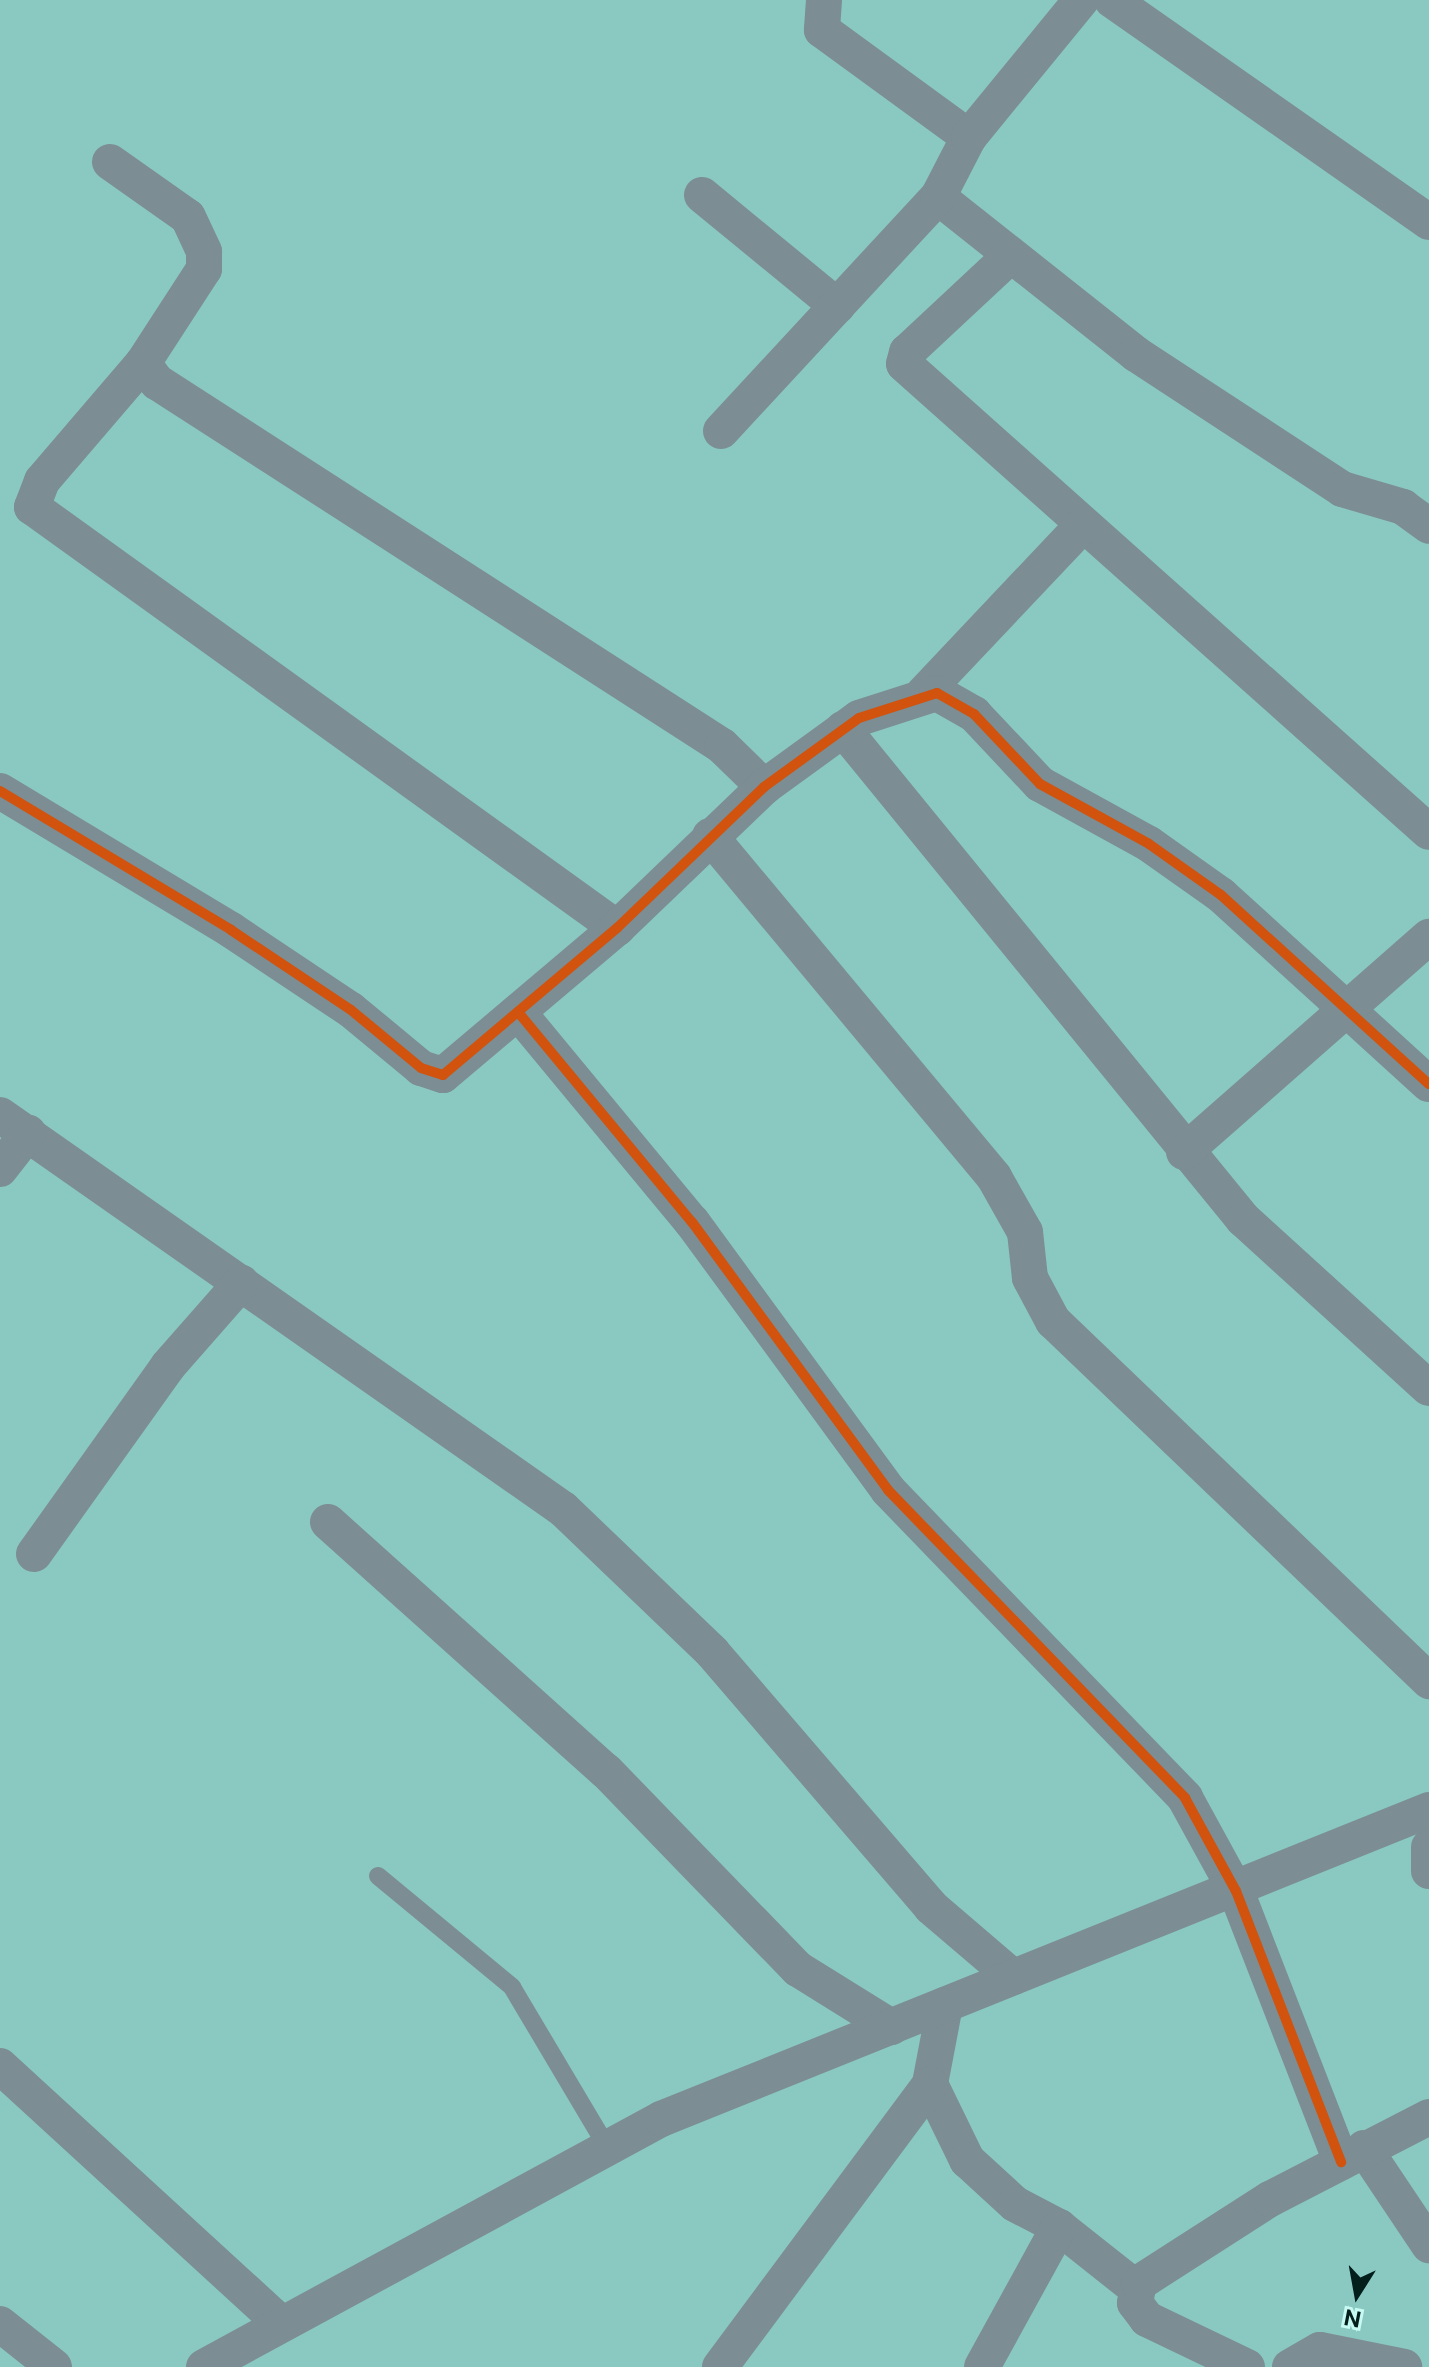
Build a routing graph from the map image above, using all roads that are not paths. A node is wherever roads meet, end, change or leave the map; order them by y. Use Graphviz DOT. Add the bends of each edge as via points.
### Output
graph roads {
  1 [pos="824,0"];
  2 [pos="1081,0"];
  3 [pos="1112,0"];
  4 [pos="969,137"];
  5 [pos="110,162"];
  6 [pos="702,195"];
  7 [pos="938,197"];
  8 [pos="1429,222"];
  9 [pos="1009,257"];
  10 [pos="837,306"];
  11 [pos="143,363"];
  12 [pos="721,431"];
  13 [pos="1429,526"];
  14 [pos="1081,527"];
  15 [pos="923,694"];
  16 [pos="843,729"];
  17 [pos="764,787"];
  18 [pos="0,791"];
  19 [pos="1429,832"];
  20 [pos="710,836"];
  21 [pos="617,928"];
  22 [pos="1429,937"];
  23 [pos="518,1012"];
  24 [pos="1347,1012"];
  25 [pos="1429,1084"];
  26 [pos="14,1124"];
  27 [pos="1184,1152"];
  28 [pos="0,1169"];
  29 [pos="241,1283"];
  30 [pos="1429,1388"];
  31 [pos="328,1522"];
  32 [pos="34,1554"];
  33 [pos="1429,1681"];
  34 [pos="1429,1810"];
  35 [pos="1429,1847"];
  36 [pos="1429,1871"];
  37 [pos="378,1876"];
  38 [pos="1236,1891"];
  39 [pos="1013,1977"];
  40 [pos="945,2005"];
  41 [pos="891,2027"];
  42 [pos="0,2066"];
  43 [pos="930,2084"];
  44 [pos="1429,2117"];
  45 [pos="607,2147"];
  46 [pos="1352,2155"];
  47 [pos="1059,2227"];
  48 [pos="1429,2245"];
  49 [pos="1136,2288"];
  50 [pos="279,2322"];
  51 [pos="0,2324"];
  52 [pos="1429,2360"];
  53 [pos="54,2367"];
  54 [pos="204,2367"];
  55 [pos="720,2367"];
  56 [pos="982,2367"];
  57 [pos="1247,2367"];
  58 [pos="1290,2367"];
  59 [pos="1404,2367"];
  60 [pos="1411,2367"];
  1 -- 4 [label="street" via="822,30"];
  2 -- 4 [label="street"];
  3 -- 8 [label="street"];
  4 -- 7 [label="street"];
  5 -- 11 [label="street" via="188,217 204,252 204,269"];
  6 -- 10 [label="street"];
  7 -- 9 [label="street"];
  7 -- 10 [label="street"];
  9 -- 13 [label="street" via="1136,354 1342,489 1411,511"];
  9 -- 14 [label="street" via="907,352 904,364"];
  10 -- 12 [label="street"];
  11 -- 17 [label="street" via="157,382 722,746"];
  11 -- 21 [label="street" via="42,481 32,507"];
  14 -- 15 [label="street"];
  14 -- 19 [label="street"];
  15 -- 16 [label="street"];
  15 -- 24 [label="street" via="948,697 1040,784 1190,870"];
  16 -- 17 [label="street"];
  16 -- 27 [label="street"];
  17 -- 20 [label="street"];
  18 -- 23 [label="street" via="287,967 431,1074 458,1065"];
  20 -- 21 [label="street"];
  20 -- 33 [label="street" via="994,1177 1025,1232 1030,1278 1053,1321"];
  21 -- 23 [label="street"];
  22 -- 24 [label="street"];
  23 -- 38 [label="street" via="692,1222 888,1490 1185,1798"];
  24 -- 25 [label="street"];
  24 -- 27 [label="street"];
  26 -- 28 [label="street"];
  26 -- 29 [label="street"];
  27 -- 30 [label="street" via="1243,1219"];
  29 -- 32 [label="street" via="168,1366"];
  29 -- 39 [label="street" via="563,1509 712,1652 931,1907"];
  31 -- 41 [label="street" via="606,1771 798,1969"];
  34 -- 38 [label="street"];
  35 -- 36 [label="street"];
  37 -- 45 [label="lane" via="512,1987"];
  38 -- 39 [label="street"];
  38 -- 46 [label="street"];
  39 -- 40 [label="street"];
  40 -- 41 [label="street"];
  40 -- 43 [label="street"];
  41 -- 45 [label="street"];
  42 -- 50 [label="street"];
  43 -- 47 [label="street" via="984,2180"];
  43 -- 55 [label="street"];
  44 -- 46 [label="street"];
  45 -- 50 [label="street"];
  46 -- 48 [label="street"];
  46 -- 49 [label="street" via="1200,2240"];
  47 -- 49 [label="street"];
  47 -- 56 [label="street"];
  49 -- 57 [label="street" via="1137,2309 1147,2319"];
  50 -- 54 [label="street"];
  51 -- 53 [label="street"];
  52 -- 60 [label="street"];
  58 -- 59 [label="street" via="1320,2350"];
}
